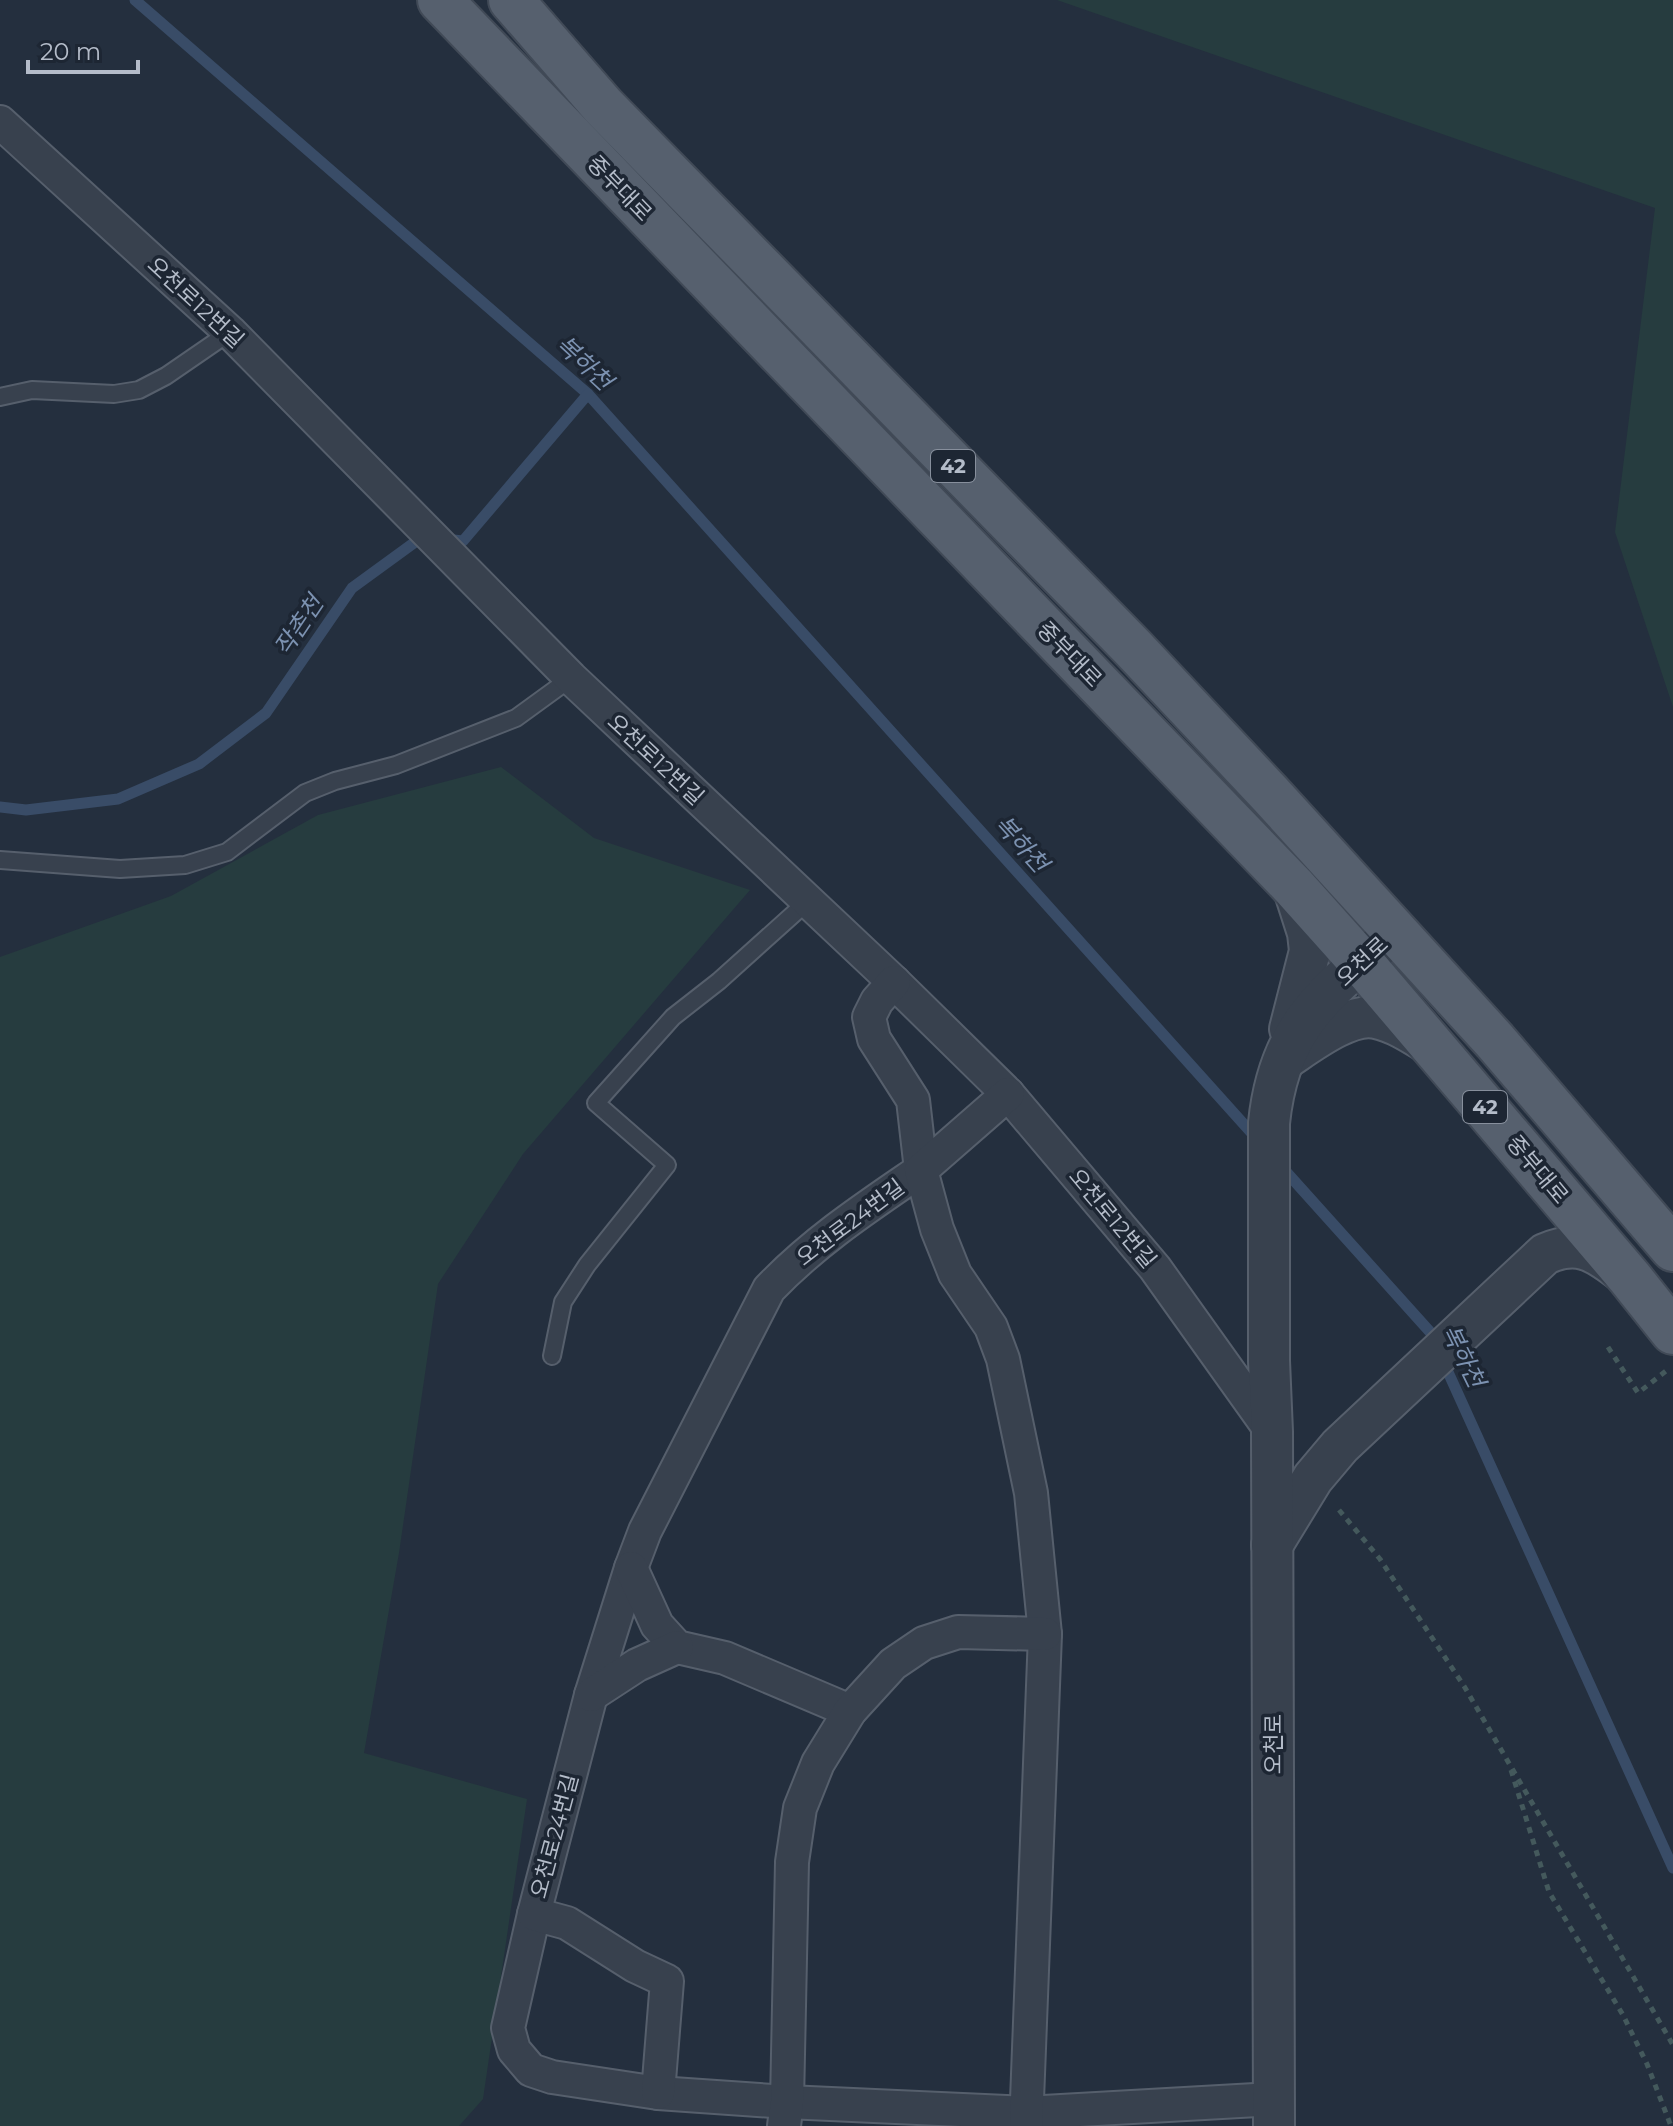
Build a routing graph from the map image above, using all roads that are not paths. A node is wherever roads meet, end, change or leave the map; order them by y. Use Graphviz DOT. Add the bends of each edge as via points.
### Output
graph roads {
  1 [pos="440,0"];
  2 [pos="511,0"];
  3 [pos="0,122"];
  4 [pos="230,332"];
  5 [pos="0,397"];
  6 [pos="571,678"];
  7 [pos="0,860"];
  8 [pos="1293,886"];
  9 [pos="808,901"];
  10 [pos="1396,931"];
  11 [pos="1361,962"];
  12 [pos="894,982"];
  13 [pos="1329,993"];
  14 [pos="1432,1045"];
  15 [pos="1008,1094"];
  16 [pos="921,1170"];
  17 [pos="1659,1217"];
  18 [pos="1673,1249"];
  19 [pos="1630,1278"];
  20 [pos="1673,1332"];
  21 [pos="552,1356"];
  22 [pos="1272,1432"];
  23 [pos="1272,1545"];
  24 [pos="631,1568"];
  25 [pos="1045,1634"];
  26 [pos="677,1647"];
  27 [pos="591,1695"];
  28 [pos="850,1711"];
  29 [pos="534,1914"];
  30 [pos="658,2093"];
  31 [pos="1274,2112"];
  32 [pos="786,2114"];
  33 [pos="1026,2120"];
  1 -- 8 [label="main road, 중부대로 / 42"];
  2 -- 10 [label="main road, 중부대로 / 42" via="603,106 1133,648"];
  3 -- 4 [label="street, 오천로12번길"];
  4 -- 5 [label="lane" via="139,390 32,390"];
  4 -- 6 [label="street, 오천로12번길"];
  6 -- 7 [label="lane" via="516,718 396,765 305,793 227,852 185,865 120,869"];
  6 -- 9 [label="street, 오천로12번길"];
  8 -- 11 [label="main road, 중부대로 / 42"];
  8 -- 13 [label="street" via="1310,951"];
  9 -- 12 [label="street, 오천로12번길"];
  9 -- 21 [label="lane" via="673,1017 596,1103 667,1165 563,1302"];
  10 -- 11 [label="street, 오천로"];
  10 -- 17 [label="main road, 중부대로 / 42"];
  11 -- 13 [label="street, 오천로"];
  11 -- 14 [label="main road, 중부대로 / 42"];
  12 -- 15 [label="street, 오천로12번길"];
  12 -- 16 [label="street, 오천로24번길" via="869,1017 874,1039 913,1100"];
  13 -- 14 [label="street"];
  13 -- 22 [label="street, 오천로" via="1292,1038 1272,1095"];
  14 -- 19 [label="main road, 중부대로 / 42"];
  15 -- 16 [label="street"];
  15 -- 22 [label="street, 오천로12번길" via="1155,1268"];
  16 -- 24 [label="street, 오천로24번길" via="838,1226 769,1289"];
  16 -- 25 [label="street" via="955,1274 991,1327 1003,1359 1031,1493"];
  17 -- 18 [label="main road, 중부대로 / 42"];
  19 -- 20 [label="main road, 중부대로 / 42"];
  19 -- 23 [label="street" via="1597,1252 1577,1247 1545,1254 1340,1446 1313,1478"];
  22 -- 23 [label="street, 오천로"];
  23 -- 31 [label="street, 오천로"];
  24 -- 26 [label="street" via="657,1625"];
  24 -- 27 [label="street, 오천로24번길"];
  25 -- 28 [label="street" via="958,1632 924,1643 893,1664"];
  25 -- 33 [label="street"];
  26 -- 27 [label="street"];
  26 -- 28 [label="street" via="725,1658"];
  27 -- 29 [label="street, 오천로24번길"];
  28 -- 32 [label="street" via="818,1763 800,1808 792,1862"];
  29 -- 30 [label="street" via="567,1923 667,1981"];
  29 -- 30 [label="street, 오천로24번길" via="508,2028 514,2050 531,2070 552,2077"];
  30 -- 32 [label="street, 오천로24번길"];
  31 -- 33 [label="street, 오천로24번길"];
  32 -- 33 [label="street, 오천로24번길"];
}
